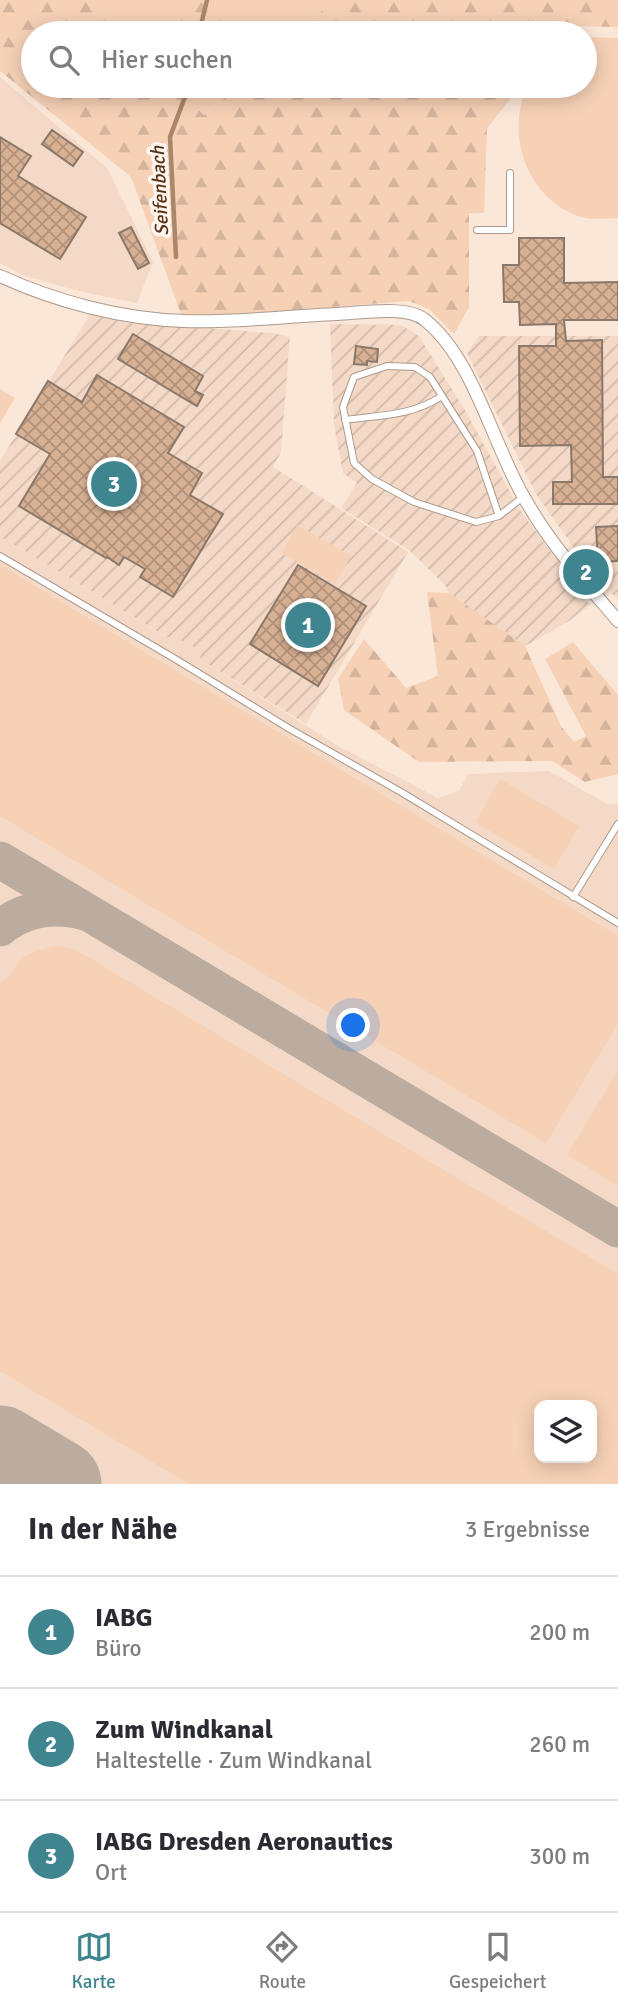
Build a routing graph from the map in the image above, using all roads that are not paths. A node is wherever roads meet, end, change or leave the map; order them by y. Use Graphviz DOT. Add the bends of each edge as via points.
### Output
graph roads {
  1 [pos="510,173"];
  2 [pos="477,230"];
  3 [pos="0,276"];
  4 [pos="442,396"];
  5 [pos="345,420"];
  6 [pos="523,497"];
  7 [pos="499,516"];
  8 [pos="0,556"];
  9 [pos="618,621"];
  10 [pos="618,824"];
  11 [pos="573,897"];
  12 [pos="618,923"];
  1 -- 2 [label="lane" via="510,230"];
  3 -- 6 [label="street" via="76,304 159,319 214,321 405,312 424,318 452,349"];
  4 -- 5 [label="lane" via="411,411"];
  4 -- 5 [label="lane" via="430,377 415,367 387,366 354,377 343,407"];
  4 -- 7 [label="lane" via="477,451"];
  5 -- 7 [label="lane" via="354,463 372,479 414,502 476,522"];
  6 -- 7 [label="lane"];
  6 -- 9 [label="street"];
  8 -- 11 [label="lane"];
  10 -- 11 [label="lane"];
  11 -- 12 [label="lane"];
}
